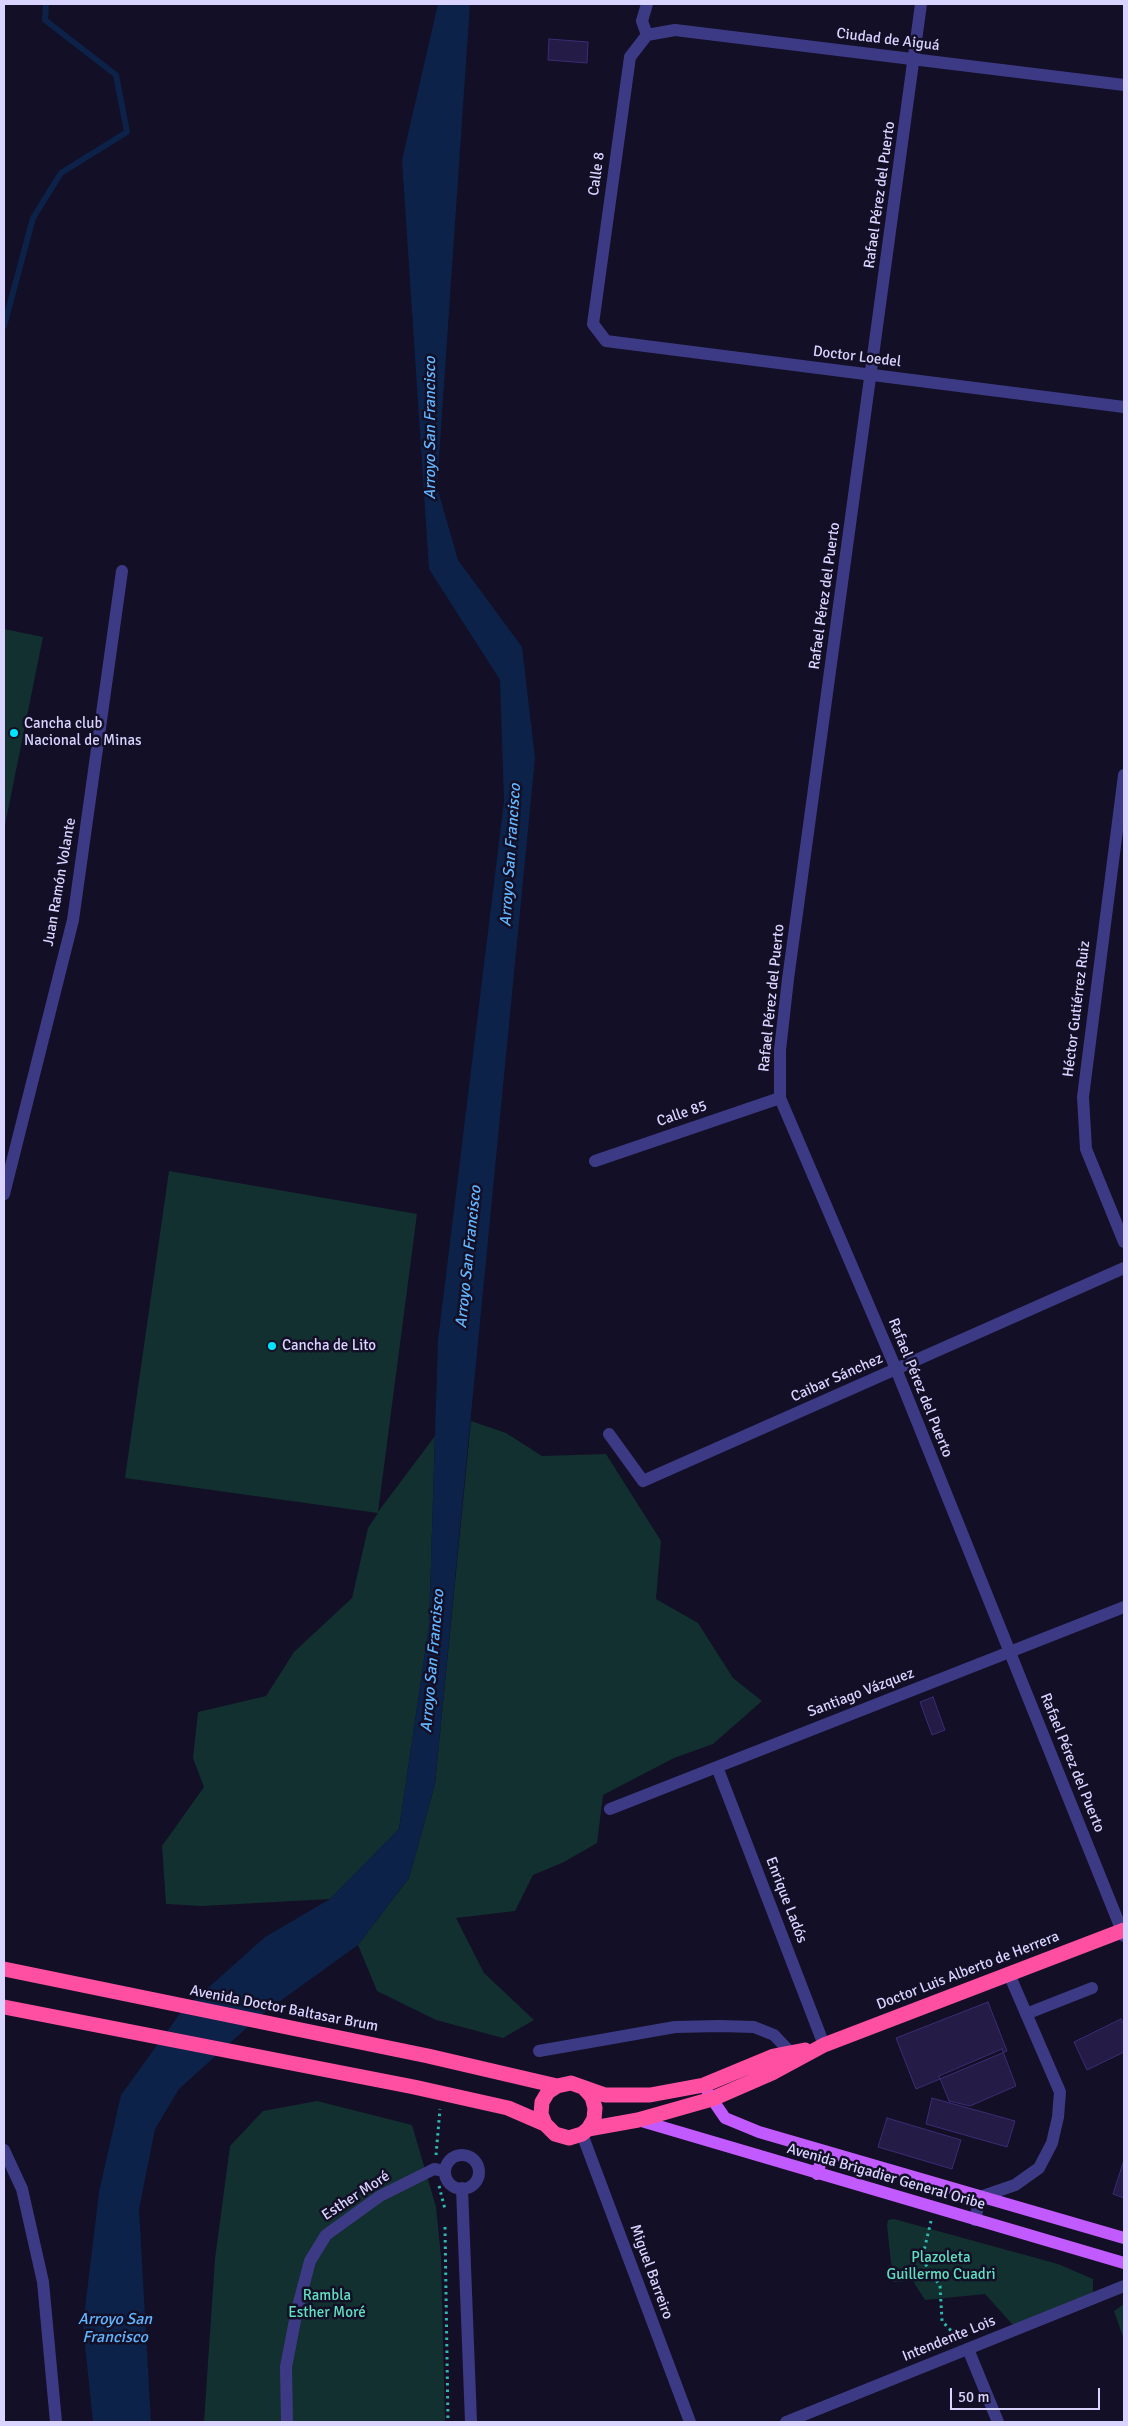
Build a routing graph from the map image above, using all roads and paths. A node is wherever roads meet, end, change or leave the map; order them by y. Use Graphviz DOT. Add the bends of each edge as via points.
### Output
graph roads {
  1 [pos="647,4"];
  2 [pos="921,4"];
  3 [pos="647,35"];
  4 [pos="914,59"];
  5 [pos="1124,85"];
  6 [pos="593,324"];
  7 [pos="872,375"];
  8 [pos="1124,407"];
  9 [pos="122,571"];
  10 [pos="1124,775"];
  11 [pos="780,1098"];
  12 [pos="595,1161"];
  13 [pos="4,1194"];
  14 [pos="1124,1242"];
  15 [pos="1124,1268"];
  16 [pos="896,1369"];
  17 [pos="608,1434"];
  18 [pos="1124,1606"];
  19 [pos="1010,1652"];
  20 [pos="717,1767"];
  21 [pos="610,1809"];
  22 [pos="1124,1932"];
  23 [pos="4,1969"];
  24 [pos="1009,1974"];
  25 [pos="1092,1988"];
  26 [pos="4,2007"];
  27 [pos="1026,2014"];
  28 [pos="824,2046"];
  29 [pos="539,2051"];
  30 [pos="791,2053"];
  31 [pos="704,2085"];
  32 [pos="557,2086"];
  33 [pos="584,2088"];
  34 [pos="441,2094"];
  35 [pos="712,2099"];
  36 [pos="638,2120"];
  37 [pos="545,2124"];
  38 [pos="585,2132"];
  39 [pos="4,2150"];
  40 [pos="824,2151"];
  41 [pos="440,2170"];
  42 [pos="817,2174"];
  43 [pos="462,2188"];
  44 [pos="980,2197"];
  45 [pos="934,2208"];
  46 [pos="974,2220"];
  47 [pos="1124,2238"];
  48 [pos="1124,2263"];
  49 [pos="1124,2286"];
  50 [pos="968,2349"];
  51 [pos="56,2422"];
  52 [pos="287,2422"];
  53 [pos="448,2422"];
  54 [pos="471,2422"];
  55 [pos="690,2422"];
  56 [pos="786,2422"];
  57 [pos="998,2422"];
  1 -- 3 [label="street" via="642,21"];
  2 -- 4 [label="street, Rafael Pérez del Puerto"];
  3 -- 4 [label="street, Ciudad de Aiguá" via="675,30"];
  3 -- 6 [label="street, Calle 8" via="630,57"];
  4 -- 5 [label="street, Ciudad de Aiguá"];
  4 -- 7 [label="street, Rafael Pérez del Puerto"];
  6 -- 7 [label="street, Doctor Loedel" via="606,341"];
  7 -- 8 [label="street, Doctor Loedel"];
  7 -- 11 [label="street, Rafael Pérez del Puerto" via="788,979 780,1050"];
  9 -- 13 [label="street, Juan Ramón Volante" via="73,920"];
  10 -- 14 [label="street, Héctor Gutiérrez Ruiz" via="1083,1096 1086,1149"];
  11 -- 12 [label="street, Calle 85"];
  11 -- 16 [label="street, Rafael Pérez del Puerto"];
  15 -- 16 [label="street, Caibar Sánchez"];
  16 -- 17 [label="street, Caibar Sánchez" via="643,1481"];
  16 -- 19 [label="street, Rafael Pérez del Puerto"];
  18 -- 19 [label="street, Santiago Vázquez"];
  19 -- 20 [label="street, Santiago Vázquez"];
  19 -- 22 [label="street, Rafael Pérez del Puerto"];
  20 -- 21 [label="street, Santiago Vázquez"];
  20 -- 28 [label="street, Enrique Ladós"];
  22 -- 24 [label="highway, Doctor Luis Alberto de Herrera"];
  23 -- 32 [label="highway, Avenida Doctor Baltasar Brum" via="428,2056"];
  24 -- 27 [label="street"];
  24 -- 28 [label="highway, Doctor Luis Alberto de Herrera"];
  25 -- 27 [label="street"];
  26 -- 34 [label="highway"];
  27 -- 44 [label="street" via="1060,2092 1052,2142 1039,2168 1015,2185"];
  28 -- 30 [label="highway, Doctor Luis Alberto de Herrera"];
  28 -- 35 [label="highway, Doctor Luis Alberto de Herrera"];
  29 -- 30 [label="street" via="674,2027 720,2026 754,2027 774,2035"];
  30 -- 31 [label="highway, Doctor Luis Alberto de Herrera" via="774,2056"];
  31 -- 33 [label="highway, Doctor Luis Alberto de Herrera" via="650,2095 605,2095"];
  31 -- 35 [label="main road, Avenida Brigadier General Oribe"];
  32 -- 33 [label="highway" via="570,2083"];
  32 -- 37 [label="highway" via="542,2102 541,2114"];
  33 -- 38 [label="highway" via="592,2097 595,2108 594,2119"];
  34 -- 37 [label="highway" via="508,2108"];
  34 -- 41 [label="path"];
  35 -- 36 [label="highway, Doctor Luis Alberto de Herrera"];
  35 -- 40 [label="main road, Avenida Brigadier General Oribe" via="725,2118 739,2125"];
  36 -- 38 [label="highway, Doctor Luis Alberto de Herrera"];
  36 -- 42 [label="main road, Avenida Brigadier General Oribe"];
  37 -- 38 [label="highway" via="555,2134 569,2138"];
  38 -- 55 [label="street, Miguel Barreiro"];
  39 -- 51 [label="street" via="22,2189 43,2282"];
  40 -- 42 [label="main road"];
  40 -- 44 [label="main road, Avenida Brigadier General Oribe"];
  41 -- 43 [label="street" via="450,2184"];
  41 -- 43 [label="street" via="454,2157 472,2158 478,2170 477,2179 471,2186"];
  41 -- 52 [label="street, Esther Moré" via="380,2196 345,2220 326,2235 310,2261 296,2310 286,2367"];
  41 -- 53 [label="path" via="445,2208"];
  42 -- 45 [label="main road, Avenida Brigadier General Oribe"];
  43 -- 54 [label="street"];
  44 -- 46 [label="street"];
  44 -- 47 [label="main road, Avenida Brigadier General Oribe"];
  45 -- 46 [label="main road, Avenida Brigadier General Oribe"];
  45 -- 50 [label="path" via="922,2259 940,2286 942,2321"];
  46 -- 48 [label="main road, Avenida Brigadier General Oribe"];
  49 -- 50 [label="street, Intendente Lois"];
  50 -- 56 [label="street, Intendente Lois"];
  50 -- 57 [label="street"];
}
